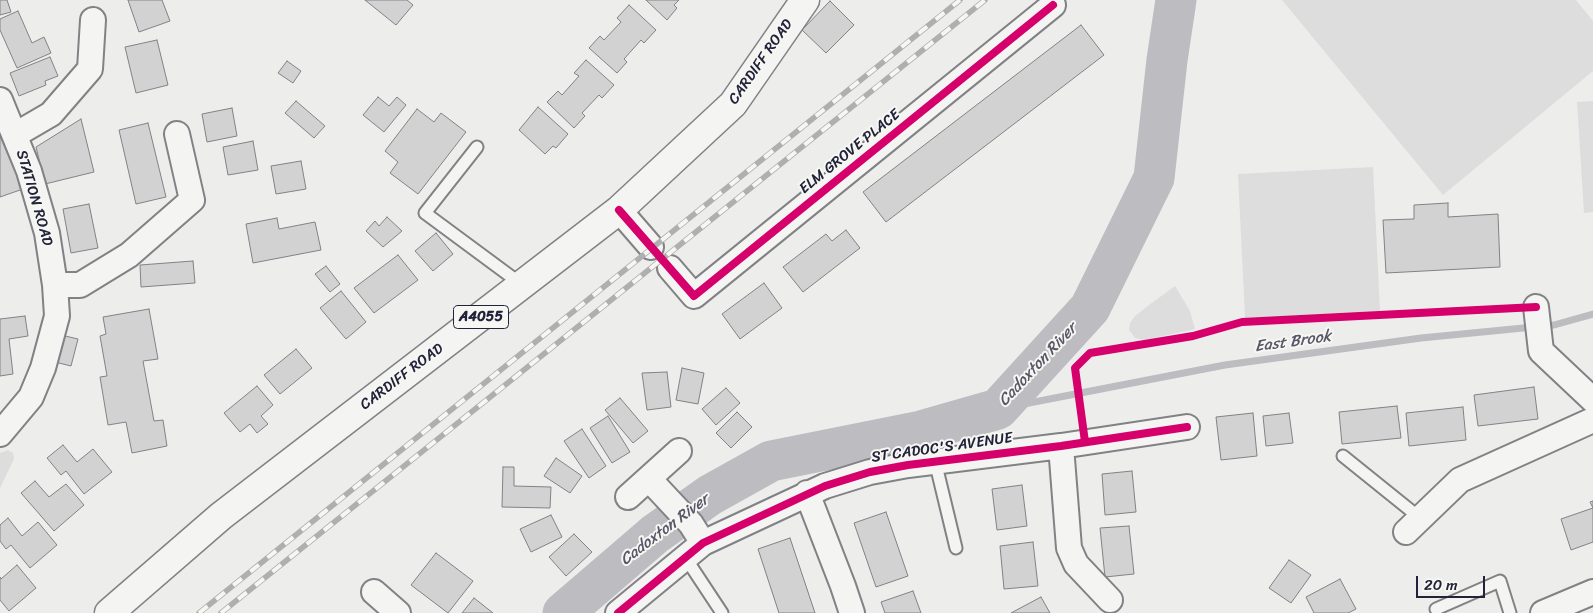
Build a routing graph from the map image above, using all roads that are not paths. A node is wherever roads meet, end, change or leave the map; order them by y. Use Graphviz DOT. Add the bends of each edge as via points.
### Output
graph roads {
  1 [pos="805,0"];
  2 [pos="1053,5"];
  3 [pos="93,20"];
  4 [pos="0,100"];
  5 [pos="177,134"];
  6 [pos="15,135"];
  7 [pos="477,147"];
  8 [pos="619,210"];
  9 [pos="651,247"];
  10 [pos="670,268"];
  11 [pos="55,285"];
  12 [pos="522,285"];
  13 [pos="1536,307"];
  14 [pos="1593,400"];
  15 [pos="1593,420"];
  16 [pos="1187,427"];
  17 [pos="0,434"];
  18 [pos="1061,446"];
  19 [pos="679,451"];
  20 [pos="1343,456"];
  21 [pos="936,461"];
  22 [pos="649,479"];
  23 [pos="807,494"];
  24 [pos="628,497"];
  25 [pos="1413,525"];
  26 [pos="693,541"];
  27 [pos="956,548"];
  28 [pos="374,592"];
  29 [pos="1593,592"];
  30 [pos="1110,600"];
  31 [pos="1436,609"];
  32 [pos="109,613"];
  33 [pos="398,613"];
  34 [pos="618,613"];
  35 [pos="722,613"];
  36 [pos="852,613"];
  37 [pos="1510,613"];
  38 [pos="1543,613"];
  1 -- 8 [label="main road, CARDIFF ROAD / A4055" via="733,104"];
  2 -- 10 [label="street, ELM GROVE PLACE" via="694,296"];
  3 -- 6 [label="street" via="90,69 50,114"];
  4 -- 6 [label="street, STATION ROAD"];
  5 -- 11 [label="street" via="192,200 129,255 80,285"];
  6 -- 11 [label="street, STATION ROAD" via="48,233"];
  7 -- 12 [label="lane" via="425,213"];
  8 -- 9 [label="street"];
  8 -- 12 [label="main road, CARDIFF ROAD / A4055"];
  11 -- 17 [label="street, STATION ROAD" via="56,316 43,368 31,397"];
  12 -- 32 [label="main road, CARDIFF ROAD / A4055" via="221,516"];
  13 -- 14 [label="street" via="1541,351"];
  15 -- 25 [label="street" via="1460,480"];
  16 -- 18 [label="street, ST CADOC'S AVENUE"];
  18 -- 21 [label="street, ST CADOC'S AVENUE"];
  18 -- 30 [label="street" via="1069,548 1083,573"];
  19 -- 22 [label="street"];
  20 -- 25 [label="lane"];
  21 -- 23 [label="street, ST CADOC'S AVENUE" via="870,472"];
  21 -- 27 [label="lane"];
  22 -- 24 [label="street"];
  22 -- 26 [label="street" via="672,503"];
  23 -- 26 [label="street, ST CADOC'S AVENUE"];
  23 -- 36 [label="street"];
  26 -- 34 [label="street, ST CADOC'S AVENUE"];
  26 -- 35 [label="lane"];
  28 -- 33 [label="street"];
  29 -- 38 [label="street"];
  31 -- 37 [label="lane" via="1500,581"];
}
